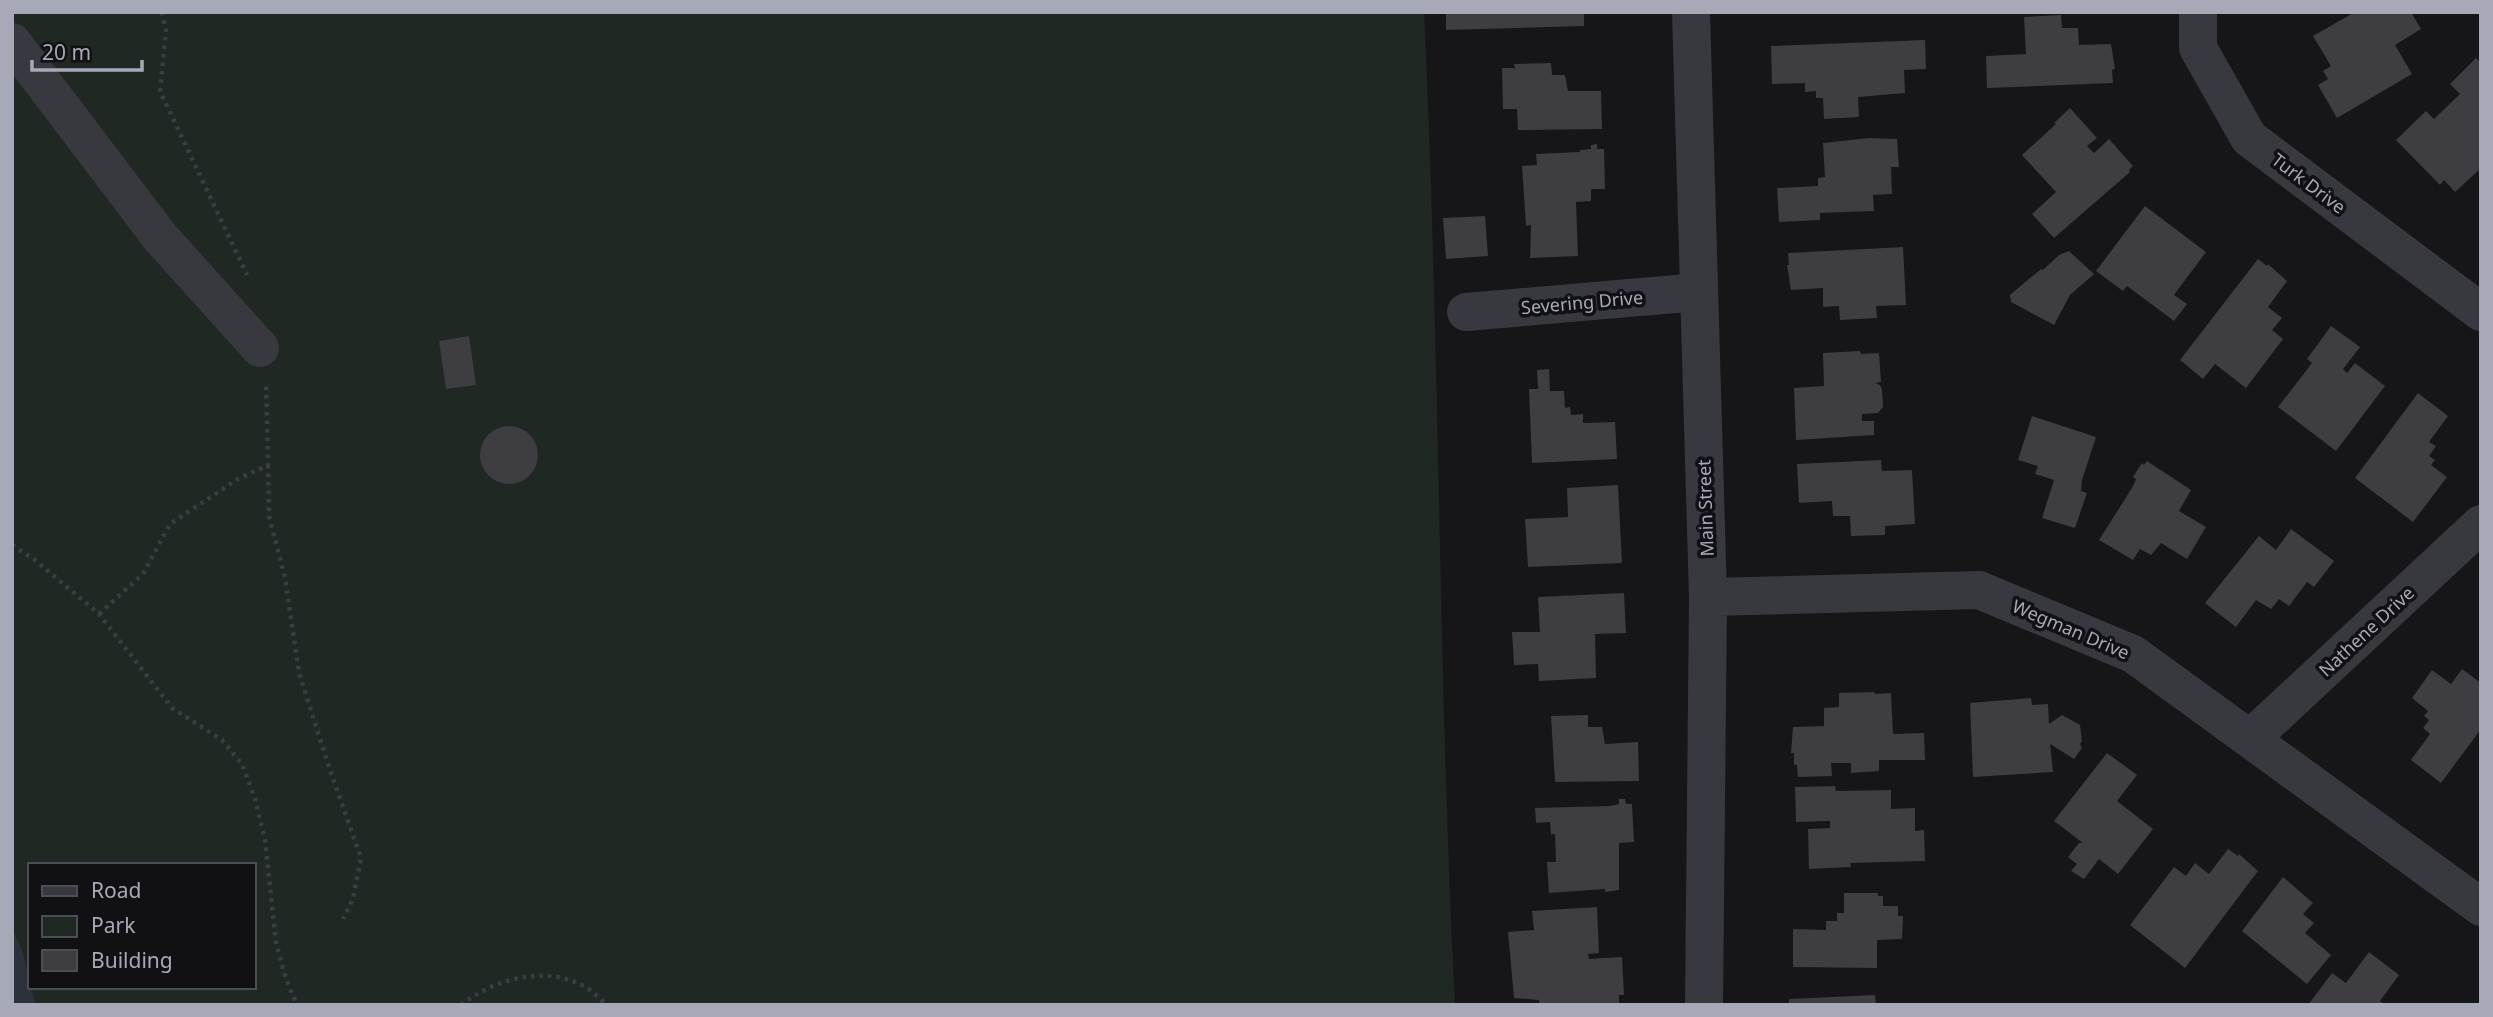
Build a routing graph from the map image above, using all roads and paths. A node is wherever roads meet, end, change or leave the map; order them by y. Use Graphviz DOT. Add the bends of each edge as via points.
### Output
graph roads {
  1 [pos="1691,12"];
  2 [pos="2198,12"];
  3 [pos="12,42"];
  4 [pos="1699,292"];
  5 [pos="1466,312"];
  6 [pos="2481,312"];
  7 [pos="260,348"];
  8 [pos="268,465"];
  9 [pos="2481,524"];
  10 [pos="12,545"];
  11 [pos="1708,597"];
  12 [pos="2251,738"];
  13 [pos="2481,907"];
  14 [pos="342,919"];
  15 [pos="297,1005"];
  16 [pos="461,1005"];
  17 [pos="606,1005"];
  18 [pos="1704,1005"];
  1 -- 4 [label="street, Main Street"];
  2 -- 6 [label="street, Turk Drive" via="2198,48 2249,138"];
  3 -- 7 [label="street" via="160,237"];
  4 -- 5 [label="street, Severing Drive"];
  4 -- 11 [label="street, Main Street"];
  8 -- 14 [label="path" via="269,516 285,579 299,673 361,858 353,899"];
  9 -- 12 [label="street, Nathene Drive"];
  10 -- 15 [label="path" via="99,614 172,708 222,740 242,764 265,840 276,943"];
  11 -- 12 [label="street, Wegman Drive" via="1979,590 2133,653"];
  11 -- 18 [label="street, Main Street"];
  12 -- 13 [label="street, Wegman Drive"];
  16 -- 17 [label="path" via="501,982 530,976 558,976 585,986"];
}
